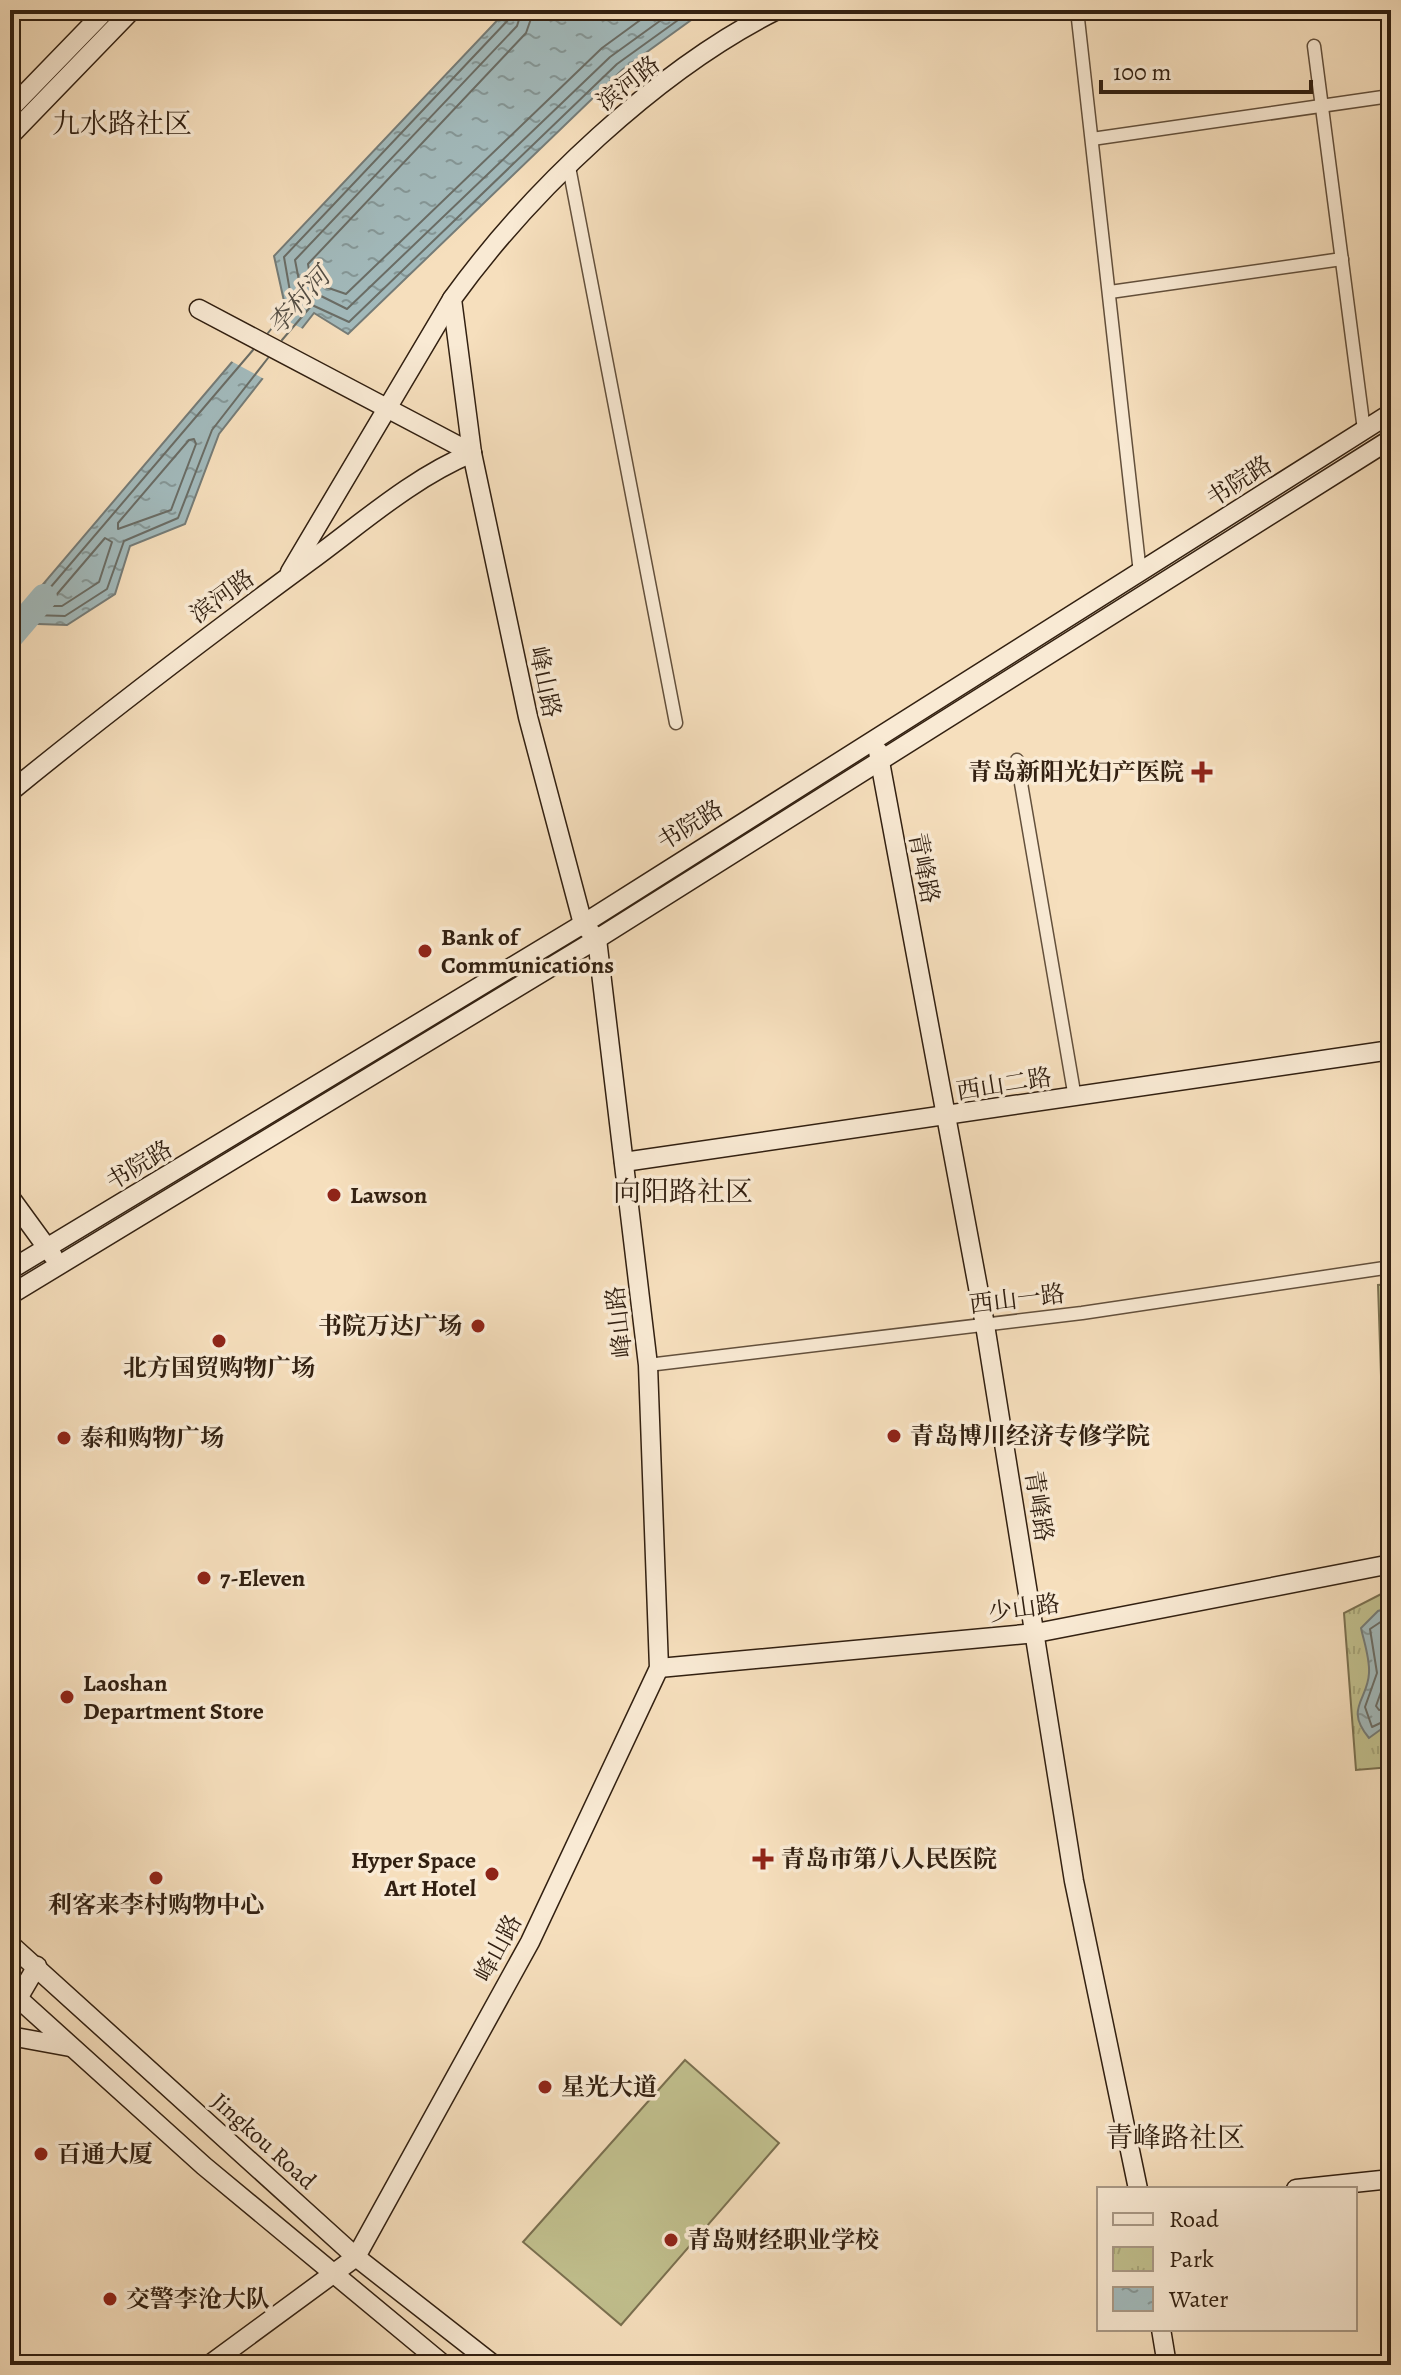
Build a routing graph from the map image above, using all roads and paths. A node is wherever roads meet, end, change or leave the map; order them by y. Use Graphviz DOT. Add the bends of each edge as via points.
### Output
graph roads {
  1 [pos="106,10"];
  2 [pos="132,10"];
  3 [pos="777,10"];
  4 [pos="1077,10"];
  5 [pos="1314,46"];
  6 [pos="1383,97"];
  7 [pos="1323,106"];
  8 [pos="10,109"];
  9 [pos="10,136"];
  10 [pos="1092,139"];
  11 [pos="569,167"];
  12 [pos="1342,259"];
  13 [pos="1110,292"];
  14 [pos="452,299"];
  15 [pos="199,309"];
  16 [pos="388,407"];
  17 [pos="1391,413"];
  18 [pos="1364,430"];
  19 [pos="1387,444"];
  20 [pos="472,453"];
  21 [pos="1140,573"];
  22 [pos="285,579"];
  23 [pos="676,723"];
  24 [pos="876,737"];
  25 [pos="879,760"];
  26 [pos="1017,760"];
  27 [pos="10,792"];
  28 [pos="583,924"];
  29 [pos="597,939"];
  30 [pos="1391,1050"];
  31 [pos="1075,1098"];
  32 [pos="947,1117"];
  33 [pos="624,1162"];
  34 [pos="10,1197"];
  35 [pos="49,1248"];
  36 [pos="60,1266"];
  37 [pos="1391,1267"];
  38 [pos="10,1270"];
  39 [pos="10,1295"];
  40 [pos="985,1325"];
  41 [pos="648,1365"];
  42 [pos="1391,1564"];
  43 [pos="1036,1633"];
  44 [pos="659,1668"];
  45 [pos="10,1944"];
  46 [pos="37,1966"];
  47 [pos="13,2000"];
  48 [pos="10,2036"];
  49 [pos="75,2049"];
  50 [pos="1391,2179"];
  51 [pos="1138,2187"];
  52 [pos="1315,2187"];
  53 [pos="356,2257"];
  54 [pos="332,2275"];
  55 [pos="1161,2331"];
  56 [pos="209,2365"];
  57 [pos="444,2365"];
  58 [pos="494,2365"];
  59 [pos="1167,2365"];
  1 -- 8 [label="street"];
  2 -- 9 [label="street"];
  3 -- 11 [label="street, 滨河路" via="744,27 659,88"];
  4 -- 10 [label="street"];
  5 -- 7 [label="street"];
  6 -- 7 [label="street"];
  7 -- 10 [label="street"];
  7 -- 12 [label="street"];
  10 -- 13 [label="street"];
  11 -- 14 [label="street, 滨河路" via="483,257"];
  11 -- 23 [label="street"];
  12 -- 13 [label="street"];
  12 -- 18 [label="street"];
  13 -- 21 [label="street"];
  14 -- 16 [label="street, 滨河路"];
  14 -- 20 [label="street, 峰山路"];
  15 -- 16 [label="street"];
  16 -- 20 [label="street"];
  16 -- 22 [label="street, 滨河路"];
  17 -- 18 [label="street, 书院路"];
  18 -- 21 [label="street, 书院路"];
  19 -- 25 [label="street, 书院路"];
  20 -- 22 [label="street, 滨河路" via="437,468"];
  20 -- 28 [label="street, 峰山路" via="528,717"];
  21 -- 24 [label="street, 书院路"];
  22 -- 27 [label="street, 滨河路"];
  24 -- 25 [label="street, 青峰路"];
  24 -- 28 [label="street, 书院路"];
  25 -- 29 [label="street, 书院路"];
  25 -- 32 [label="street, 青峰路"];
  26 -- 31 [label="street"];
  28 -- 29 [label="street, 峰山路"];
  28 -- 35 [label="street, 书院路"];
  29 -- 33 [label="street, 峰山路"];
  29 -- 36 [label="street, 书院路"];
  30 -- 31 [label="street, 西山二路"];
  31 -- 32 [label="street, 西山二路"];
  32 -- 33 [label="street, 西山二路"];
  32 -- 40 [label="street, 青峰路"];
  33 -- 41 [label="street, 峰山路"];
  34 -- 35 [label="street"];
  35 -- 36 [label="street"];
  35 -- 38 [label="street, 书院路"];
  36 -- 39 [label="street, 书院路"];
  37 -- 40 [label="street, 西山一路"];
  40 -- 41 [label="street, 西山一路"];
  40 -- 43 [label="street, 青峰路"];
  41 -- 44 [label="street, 峰山路"];
  42 -- 43 [label="street, 少山路"];
  43 -- 44 [label="street, 少山路"];
  43 -- 51 [label="street, 青峰路" via="1074,1881"];
  44 -- 53 [label="street, 峰山路" via="530,1942"];
  45 -- 46 [label="street, Jingkou Road"];
  46 -- 47 [label="street"];
  46 -- 53 [label="street, Jingkou Road"];
  47 -- 49 [label="street"];
  48 -- 49 [label="street"];
  49 -- 54 [label="street"];
  50 -- 52 [label="street"];
  53 -- 54 [label="street"];
  53 -- 58 [label="street, Jingkou Road"];
  54 -- 56 [label="street"];
  54 -- 57 [label="street"];
  55 -- 59 [label="street"];
}
